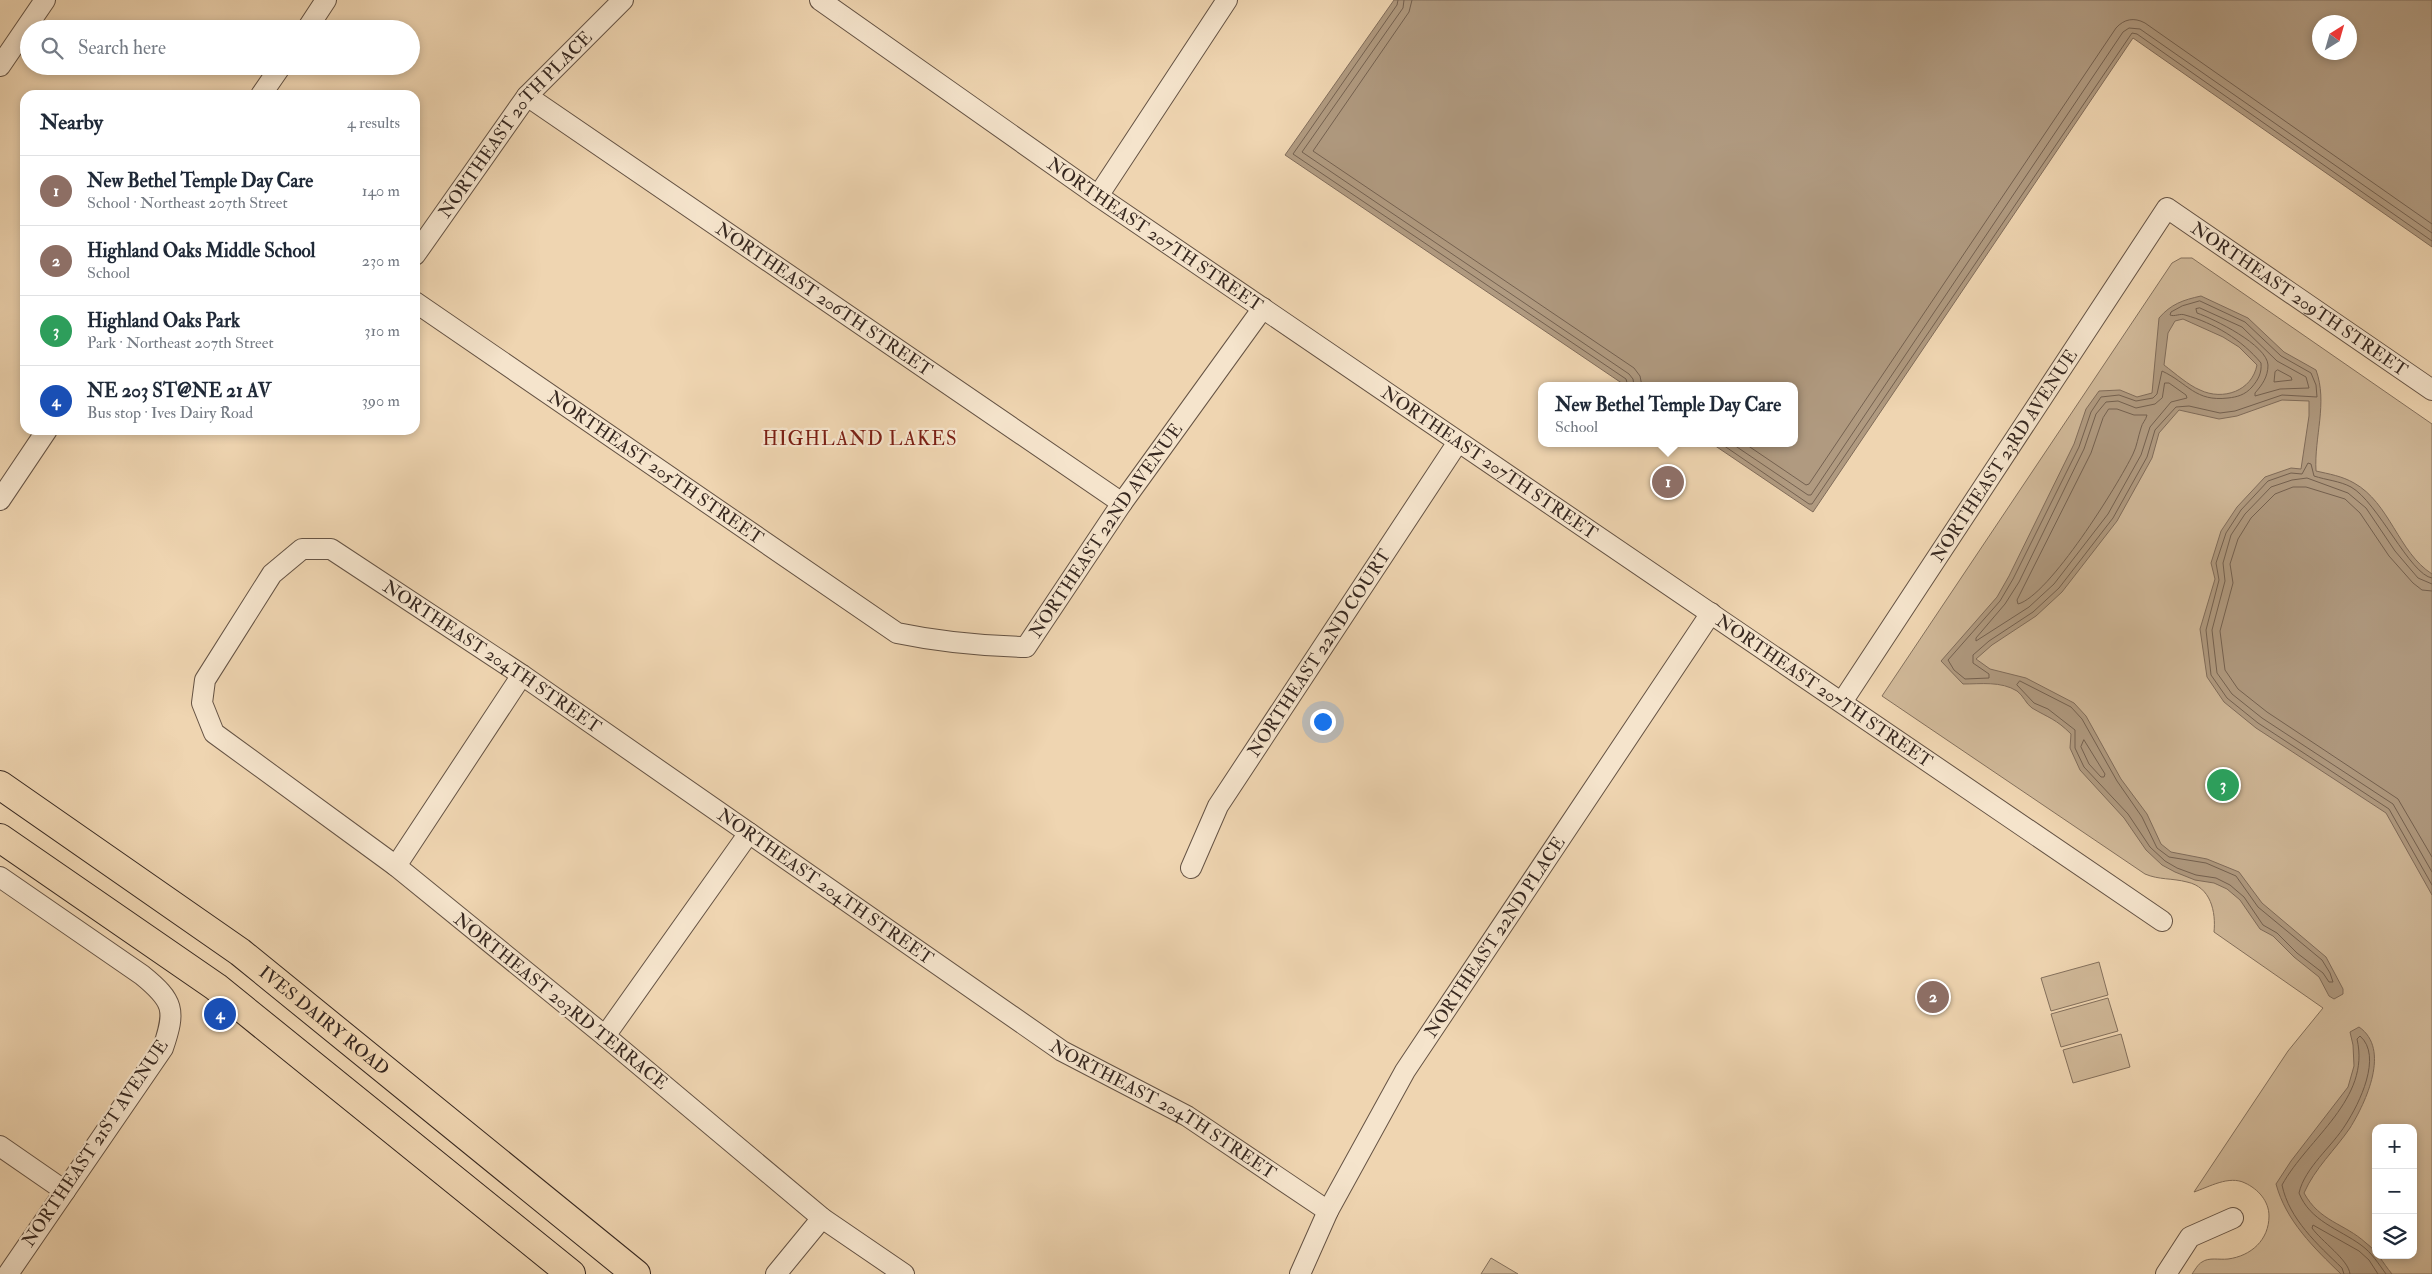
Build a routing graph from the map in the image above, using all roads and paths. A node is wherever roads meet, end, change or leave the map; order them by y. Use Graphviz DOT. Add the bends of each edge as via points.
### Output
graph roads {
  1 [pos="45,0"];
  2 [pos="326,0"];
  3 [pos="623,0"];
  4 [pos="820,0"];
  5 [pos="1227,0"];
  6 [pos="31,20"];
  7 [pos="312,20"];
  8 [pos="20,37"];
  9 [pos="0,66"];
  10 [pos="275,75"];
  11 [pos="264,90"];
  12 [pos="527,96"];
  13 [pos="1098,196"];
  14 [pos="2167,208"];
  15 [pos="420,247"];
  16 [pos="420,305"];
  17 [pos="1263,308"];
  18 [pos="2432,390"];
  19 [pos="44,435"];
  20 [pos="1458,442"];
  21 [pos="0,500"];
  22 [pos="1122,503"];
  23 [pos="1711,613"];
  24 [pos="897,633"];
  25 [pos="522,675"];
  26 [pos="1842,702"];
  27 [pos="214,733"];
  28 [pos="0,785"];
  29 [pos="750,833"];
  30 [pos="0,838"];
  31 [pos="396,866"];
  32 [pos="1191,868"];
  33 [pos="0,877"];
  34 [pos="2162,922"];
  35 [pos="605,1036"];
  36 [pos="0,1146"];
  37 [pos="65,1191"];
  38 [pos="1328,1211"];
  39 [pos="822,1218"];
  40 [pos="2233,1218"];
  41 [pos="8,1274"];
  42 [pos="571,1274"];
  43 [pos="636,1274"];
  44 [pos="776,1274"];
  45 [pos="904,1274"];
  46 [pos="1300,1274"];
  47 [pos="2166,1274"];
  1 -- 6 [label="street"];
  2 -- 7 [label="street"];
  3 -- 12 [label="street, NORTHEAST 20TH PLACE"];
  4 -- 13 [label="street, NORTHEAST 207TH STREET"];
  5 -- 13 [label="street"];
  8 -- 9 [label="street"];
  10 -- 11 [label="street"];
  12 -- 15 [label="street, NORTHEAST 20TH PLACE"];
  12 -- 22 [label="street, NORTHEAST 206TH STREET"];
  13 -- 17 [label="street, NORTHEAST 207TH STREET"];
  14 -- 18 [label="street, NORTHEAST 209TH STREET"];
  14 -- 26 [label="street, NORTHEAST 23RD AVENUE"];
  16 -- 24 [label="street, NORTHEAST 205TH STREET"];
  17 -- 20 [label="street, NORTHEAST 207TH STREET"];
  17 -- 22 [label="street, NORTHEAST 22ND AVENUE"];
  19 -- 21 [label="street"];
  20 -- 23 [label="street, NORTHEAST 207TH STREET"];
  20 -- 32 [label="street, NORTHEAST 22ND COURT" via="1218,806"];
  22 -- 24 [label="street, NORTHEAST 22ND AVENUE" via="1026,647 935,641"];
  23 -- 26 [label="street, NORTHEAST 207TH STREET"];
  23 -- 38 [label="street, NORTHEAST 22ND PLACE" via="1406,1072"];
  25 -- 27 [label="street, NORTHEAST 204TH STREET" via="331,549 302,549 272,574 206,680 202,703"];
  25 -- 29 [label="street, NORTHEAST 204TH STREET"];
  25 -- 31 [label="street"];
  26 -- 34 [label="street, NORTHEAST 207TH STREET"];
  27 -- 31 [label="street, NORTHEAST 203RD TERRACE"];
  28 -- 43 [label="main road, IVES DAIRY ROAD" via="240,952"];
  29 -- 35 [label="street"];
  29 -- 38 [label="street, NORTHEAST 204TH STREET" via="1062,1051 1187,1116"];
  30 -- 42 [label="main road" via="216,987"];
  31 -- 35 [label="street, NORTHEAST 203RD TERRACE"];
  33 -- 37 [label="street, NORTHEAST 21ST AVENUE" via="142,975 162,991 170,1008 172,1022 163,1048"];
  35 -- 39 [label="street, NORTHEAST 203RD TERRACE"];
  36 -- 37 [label="street"];
  37 -- 41 [label="street, NORTHEAST 21ST AVENUE"];
  38 -- 46 [label="street, NORTHEAST 22ND PLACE"];
  39 -- 44 [label="street"];
  39 -- 45 [label="street, NORTHEAST 203RD TERRACE"];
  40 -- 47 [label="street" via="2190,1237"];
}
